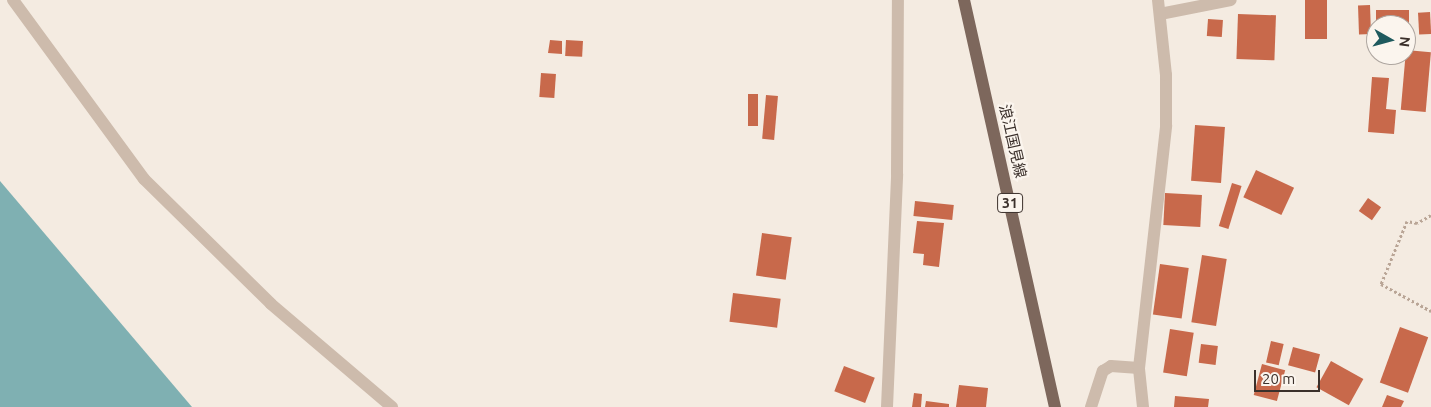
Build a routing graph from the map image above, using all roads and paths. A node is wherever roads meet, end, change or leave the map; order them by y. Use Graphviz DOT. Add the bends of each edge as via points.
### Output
graph roads {
  1 [pos="13,0"];
  2 [pos="898,0"];
  3 [pos="964,0"];
  4 [pos="1158,0"];
  5 [pos="1231,0"];
  6 [pos="1160,14"];
  7 [pos="1431,215"];
  8 [pos="1431,312"];
  9 [pos="1139,368"];
  10 [pos="392,407"];
  11 [pos="887,407"];
  12 [pos="1055,407"];
  13 [pos="1091,407"];
  14 [pos="1143,407"];
  1 -- 10 [label="street" via="144,179 271,304"];
  2 -- 11 [label="street" via="897,174"];
  3 -- 12 [label="main road, 浪江国見線 / 31"];
  4 -- 6 [label="street"];
  5 -- 6 [label="street"];
  6 -- 9 [label="street" via="1166,75 1166,126"];
  7 -- 8 [label="path" via="1417,223 1407,221 1381,284"];
  9 -- 13 [label="street" via="1111,366 1103,371"];
  9 -- 14 [label="street"];
}
